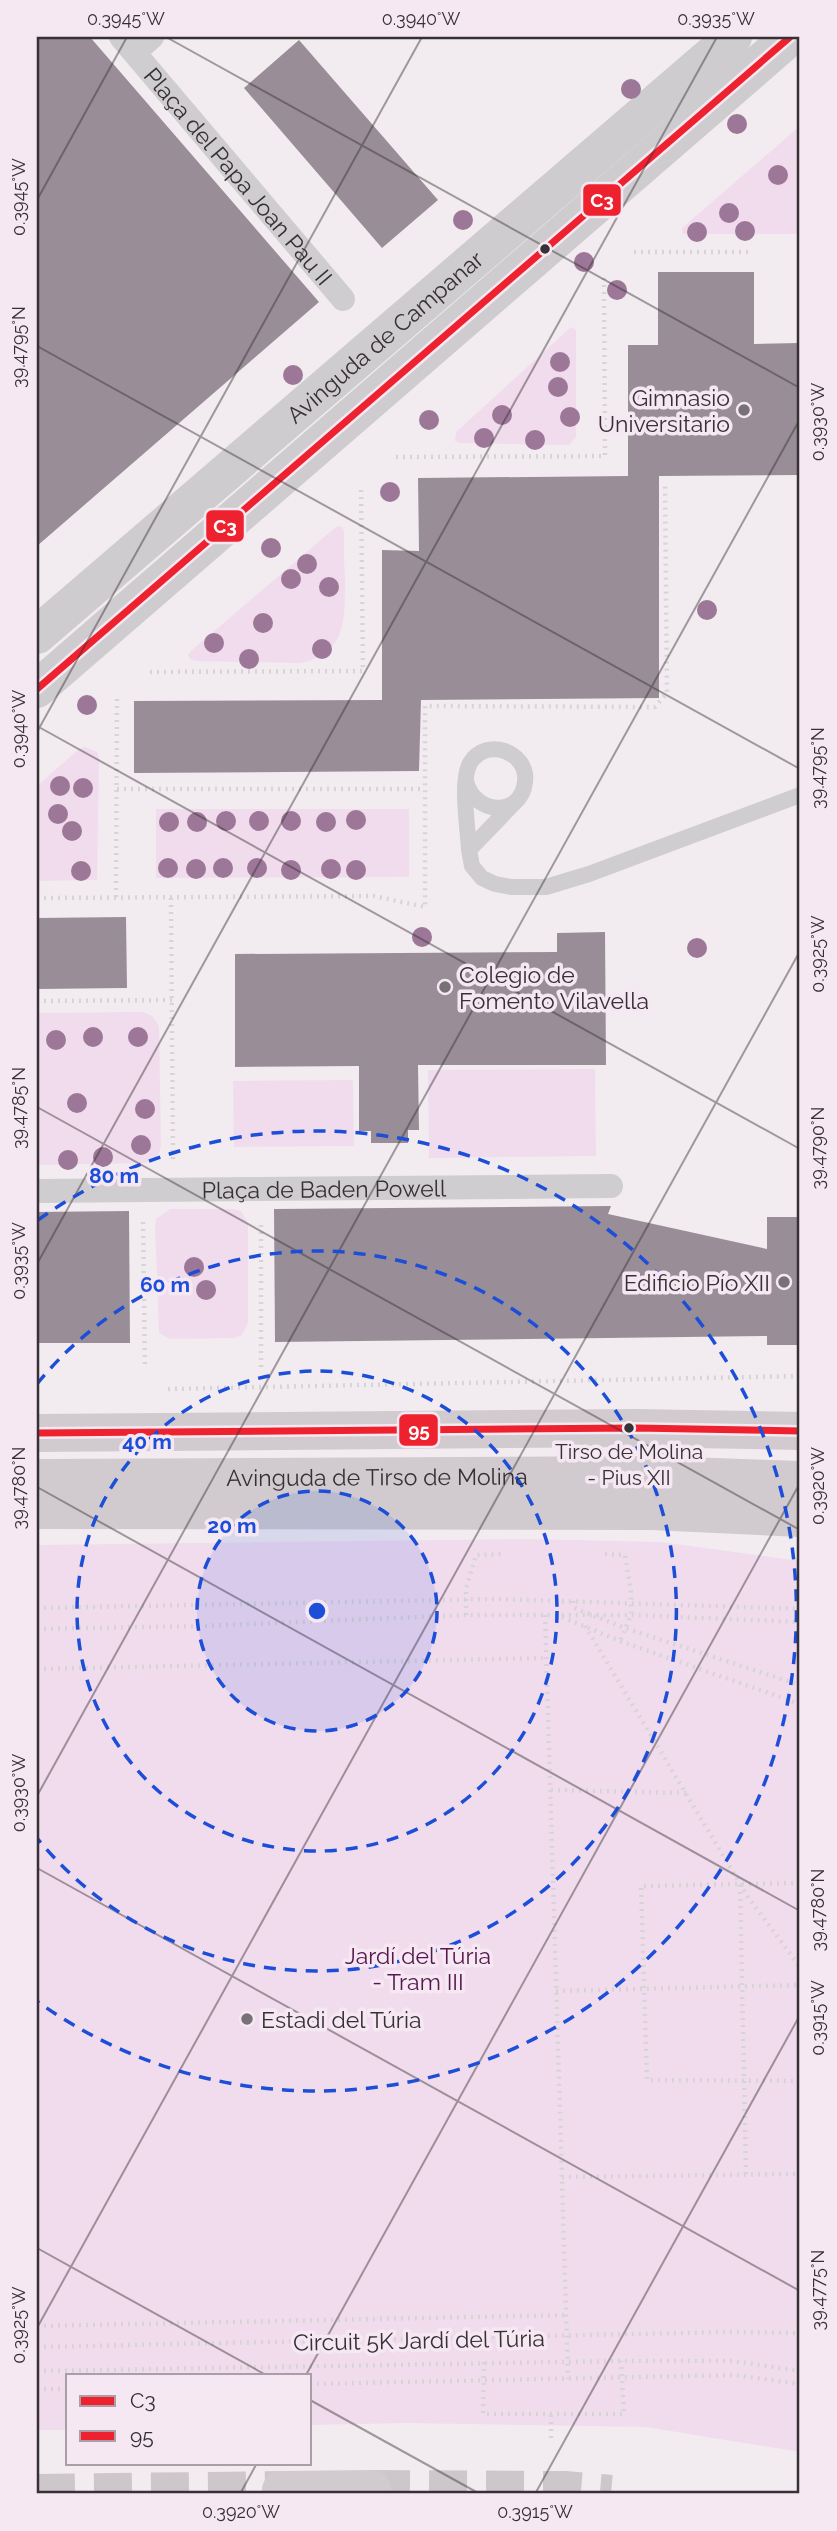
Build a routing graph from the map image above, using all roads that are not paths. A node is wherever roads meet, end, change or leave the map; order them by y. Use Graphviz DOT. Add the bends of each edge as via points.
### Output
graph roads {
  1 [pos="733,37"];
  2 [pos="790,37"];
  3 [pos="136,42"];
  4 [pos="343,299"];
  5 [pos="37,635"];
  6 [pos="37,689"];
  7 [pos="466,781"];
  8 [pos="800,795"];
  9 [pos="519,798"];
  10 [pos="469,850"];
  11 [pos="611,1186"];
  12 [pos="37,1191"];
  13 [pos="800,1431"];
  14 [pos="37,1433"];
  15 [pos="37,1465"];
  16 [pos="237,1476"];
  17 [pos="37,1478"];
  18 [pos="800,1480"];
  19 [pos="37,1510"];
  20 [pos="800,1518"];
  21 [pos="372,2489"];
  22 [pos="281,2490"];
  1 -- 5 [label="main road, Avinguda de Campanar"];
  2 -- 6 [label="main road, Avinguda de Campanar"];
  3 -- 4 [label="street, Plaça del Papa Joan Pau II"];
  7 -- 9 [label="lane" via="482,806 502,808"];
  7 -- 9 [label="lane" via="477,755 506,750 525,771"];
  7 -- 10 [label="lane"];
  8 -- 10 [label="lane" via="546,887 511,887 482,878 472,866"];
  9 -- 10 [label="lane"];
  11 -- 12 [label="street, Plaça de Baden Powell"];
  13 -- 14 [label="main road, Avinguda de Tirso de Molina"];
  15 -- 16 [label="main road"];
  16 -- 17 [label="main road, Avinguda de Tirso de Molina"];
  16 -- 18 [label="main road, Avinguda de Tirso de Molina" via="659,1475"];
  19 -- 20 [label="main road" via="652,1511"];
  21 -- 22 [label="main road"];
}
